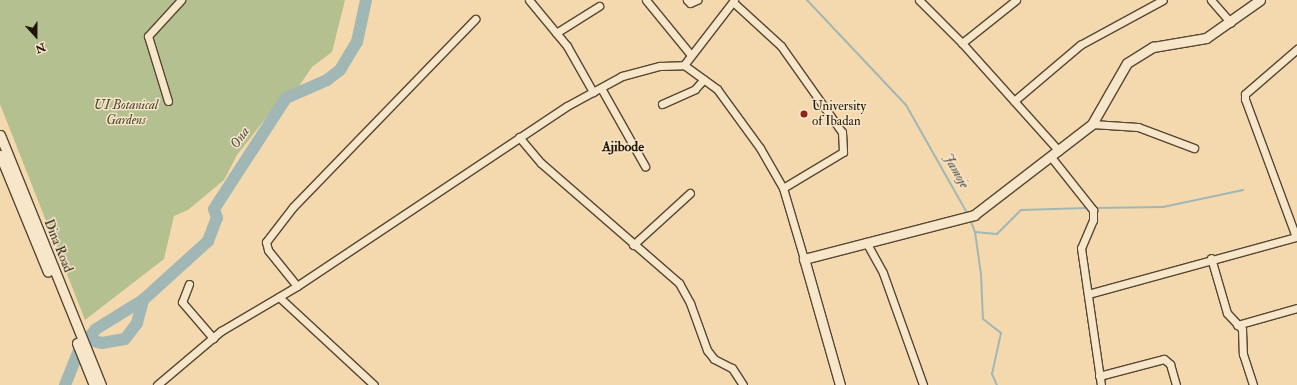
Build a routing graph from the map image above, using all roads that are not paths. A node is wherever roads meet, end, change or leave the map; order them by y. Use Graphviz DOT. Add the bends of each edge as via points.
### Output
graph roads {
  1 [pos="181,0"];
  2 [pos="529,0"];
  3 [pos="646,0"];
  4 [pos="687,0"];
  5 [pos="697,0"];
  6 [pos="919,0"];
  7 [pos="1016,0"];
  8 [pos="1163,0"];
  9 [pos="1211,0"];
  10 [pos="1260,0"];
  11 [pos="729,2"];
  12 [pos="598,6"];
  13 [pos="475,19"];
  14 [pos="1231,23"];
  15 [pos="556,33"];
  16 [pos="962,43"];
  17 [pos="1297,50"];
  18 [pos="691,55"];
  19 [pos="684,65"];
  20 [pos="704,80"];
  21 [pos="601,88"];
  22 [pos="593,92"];
  23 [pos="168,101"];
  24 [pos="1014,101"];
  25 [pos="662,104"];
  26 [pos="1092,124"];
  27 [pos="0,135"];
  28 [pos="519,137"];
  29 [pos="1194,148"];
  30 [pos="1059,151"];
  31 [pos="0,155"];
  32 [pos="1051,157"];
  33 [pos="645,166"];
  34 [pos="782,188"];
  35 [pos="690,193"];
  36 [pos="1296,237"];
  37 [pos="866,242"];
  38 [pos="633,245"];
  39 [pos="1211,258"];
  40 [pos="804,259"];
  41 [pos="189,284"];
  42 [pos="297,286"];
  43 [pos="1088,294"];
  44 [pos="279,297"];
  45 [pos="1297,308"];
  46 [pos="1237,325"];
  47 [pos="75,331"];
  48 [pos="213,338"];
  49 [pos="91,368"];
  50 [pos="1099,376"];
  51 [pos="94,385"];
  52 [pos="102,385"];
  53 [pos="157,385"];
  54 [pos="374,385"];
  55 [pos="743,385"];
  56 [pos="840,385"];
  57 [pos="923,385"];
  58 [pos="1101,385"];
  59 [pos="1176,385"];
  60 [pos="1253,385"];
  1 -- 23 [label="street" via="148,36"];
  2 -- 15 [label="street"];
  3 -- 18 [label="street"];
  4 -- 5 [label="street" via="690,4"];
  6 -- 16 [label="street"];
  7 -- 16 [label="street"];
  8 -- 24 [label="street" via="1080,45"];
  9 -- 14 [label="street"];
  10 -- 14 [label="street"];
  11 -- 18 [label="street"];
  11 -- 34 [label="street" via="782,46 842,132 843,152"];
  12 -- 15 [label="street"];
  13 -- 42 [label="street" via="293,207 266,242 268,250"];
  14 -- 26 [label="street" via="1206,38 1153,47 1127,63"];
  15 -- 22 [label="street"];
  16 -- 24 [label="street"];
  17 -- 36 [label="street" via="1246,94 1245,99"];
  18 -- 19 [label="street"];
  19 -- 20 [label="street"];
  19 -- 21 [label="street" via="660,66 622,76"];
  20 -- 25 [label="street" via="695,89"];
  20 -- 34 [label="street" via="717,89 744,125"];
  21 -- 22 [label="street"];
  21 -- 33 [label="street"];
  22 -- 28 [label="street"];
  24 -- 30 [label="street"];
  26 -- 29 [label="street" via="1138,127"];
  26 -- 30 [label="street"];
  27 -- 47 [label="street, Dina Road"];
  28 -- 38 [label="street" via="541,163"];
  28 -- 42 [label="street"];
  30 -- 32 [label="street"];
  31 -- 47 [label="street, Dina Road"];
  32 -- 37 [label="street" via="976,213"];
  32 -- 43 [label="street" via="1092,210 1093,220 1081,248"];
  34 -- 40 [label="street"];
  35 -- 38 [label="street"];
  36 -- 39 [label="street"];
  37 -- 40 [label="street"];
  37 -- 57 [label="street" via="883,273"];
  38 -- 55 [label="street" via="678,283 690,303 707,350 714,359 732,368"];
  39 -- 43 [label="street"];
  39 -- 46 [label="street" via="1227,313"];
  40 -- 56 [label="street"];
  41 -- 48 [label="street" via="182,302"];
  42 -- 44 [label="street"];
  43 -- 50 [label="street"];
  44 -- 48 [label="street"];
  44 -- 54 [label="street"];
  45 -- 46 [label="street"];
  46 -- 60 [label="street" via="1242,329 1243,354"];
  47 -- 49 [label="street, Dina Road"];
  48 -- 53 [label="street"];
  49 -- 51 [label="street"];
  49 -- 52 [label="street"];
  50 -- 58 [label="street"];
  50 -- 59 [label="street" via="1164,359 1170,364"];
}
